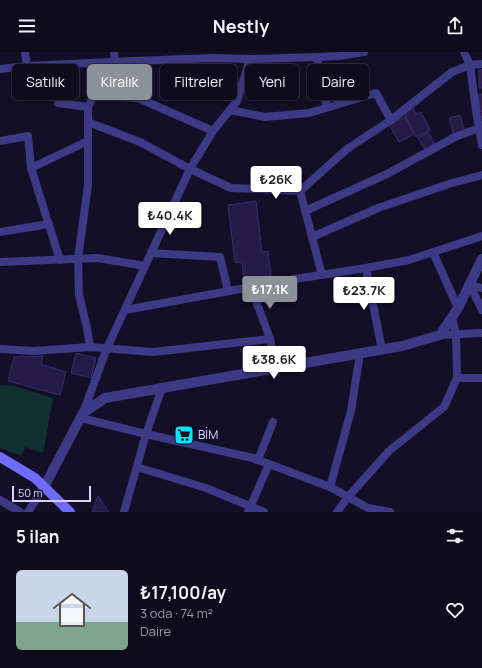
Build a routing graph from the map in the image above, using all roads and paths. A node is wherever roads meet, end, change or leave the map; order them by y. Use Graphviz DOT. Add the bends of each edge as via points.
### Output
graph roads {
  1 [pos="25,52"];
  2 [pos="114,52"];
  3 [pos="364,52"];
  4 [pos="464,52"];
  5 [pos="339,54"];
  6 [pos="213,55"];
  7 [pos="317,57"];
  8 [pos="250,59"];
  9 [pos="133,61"];
  10 [pos="115,62"];
  11 [pos="27,64"];
  12 [pos="71,64"];
  13 [pos="133,64"];
  14 [pos="482,64"];
  15 [pos="470,65"];
  16 [pos="12,67"];
  17 [pos="0,68"];
  18 [pos="92,100"];
  19 [pos="143,100"];
  20 [pos="58,103"];
  21 [pos="88,107"];
  22 [pos="327,107"];
  23 [pos="230,110"];
  24 [pos="391,120"];
  25 [pos="88,122"];
  26 [pos="481,128"];
  27 [pos="213,131"];
  28 [pos="0,141"];
  29 [pos="88,141"];
  30 [pos="482,145"];
  31 [pos="31,168"];
  32 [pos="190,169"];
  33 [pos="482,175"];
  34 [pos="300,191"];
  35 [pos="305,211"];
  36 [pos="49,224"];
  37 [pos="0,232"];
  38 [pos="482,236"];
  39 [pos="312,237"];
  40 [pos="433,252"];
  41 [pos="151,253"];
  42 [pos="78,259"];
  43 [pos="482,259"];
  44 [pos="60,260"];
  45 [pos="0,262"];
  46 [pos="145,266"];
  47 [pos="366,268"];
  48 [pos="322,275"];
  49 [pos="470,285"];
  50 [pos="251,287"];
  51 [pos="482,288"];
  52 [pos="228,291"];
  53 [pos="458,308"];
  54 [pos="125,310"];
  55 [pos="482,310"];
  56 [pos="452,318"];
  57 [pos="482,333"];
  58 [pos="456,334"];
  59 [pos="440,335"];
  60 [pos="270,339"];
  61 [pos="90,347"];
  62 [pos="107,348"];
  63 [pos="0,349"];
  64 [pos="382,350"];
  65 [pos="360,353"];
  66 [pos="276,368"];
  67 [pos="457,378"];
  68 [pos="482,378"];
  69 [pos="162,388"];
  70 [pos="82,415"];
  71 [pos="273,422"];
  72 [pos="146,434"];
  73 [pos="0,457"];
  74 [pos="258,460"];
  75 [pos="269,464"];
  76 [pos="136,467"];
  77 [pos="44,486"];
  78 [pos="330,487"];
  79 [pos="348,496"];
  80 [pos="0,500"];
  81 [pos="249,509"];
  82 [pos="20,512"];
  83 [pos="28,512"];
  84 [pos="70,512"];
  85 [pos="124,512"];
  86 [pos="264,512"];
  87 [pos="337,512"];
  88 [pos="390,512"];
  1 -- 11 [label="street"];
  2 -- 10 [label="street"];
  3 -- 5 [label="street"];
  4 -- 15 [label="street"];
  5 -- 7 [label="street"];
  6 -- 8 [label="street"];
  6 -- 9 [label="street"];
  7 -- 8 [label="street"];
  7 -- 22 [label="street"];
  8 -- 23 [label="street" via="237,101"];
  9 -- 10 [label="street"];
  9 -- 13 [label="street"];
  10 -- 12 [label="street"];
  14 -- 15 [label="street"];
  15 -- 24 [label="street" via="452,72"];
  15 -- 26 [label="street" via="476,112"];
  16 -- 17 [label="street"];
  18 -- 21 [label="street"];
  19 -- 27 [label="street"];
  20 -- 21 [label="street"];
  21 -- 25 [label="street"];
  22 -- 23 [label="street" via="309,112 265,117"];
  22 -- 24 [label="street" via="376,93"];
  23 -- 27 [label="street"];
  24 -- 34 [label="street" via="347,149"];
  25 -- 29 [label="street"];
  25 -- 32 [label="street" via="140,142"];
  26 -- 30 [label="street"];
  26 -- 35 [label="street" via="455,137 387,174"];
  27 -- 32 [label="street"];
  28 -- 31 [label="street" via="28,136"];
  29 -- 31 [label="street"];
  29 -- 42 [label="street" via="88,185"];
  31 -- 36 [label="street"];
  32 -- 34 [label="street" via="231,188"];
  32 -- 41 [label="street"];
  33 -- 39 [label="street" via="378,208"];
  34 -- 35 [label="street"];
  35 -- 39 [label="street"];
  36 -- 37 [label="street"];
  36 -- 44 [label="street"];
  38 -- 40 [label="street"];
  39 -- 48 [label="street"];
  40 -- 47 [label="street" via="409,260"];
  40 -- 53 [label="street"];
  41 -- 46 [label="street"];
  41 -- 52 [label="street" via="220,257"];
  42 -- 44 [label="street"];
  42 -- 46 [label="street" via="98,258"];
  42 -- 61 [label="street" via="79,295"];
  43 -- 49 [label="street"];
  44 -- 45 [label="street"];
  46 -- 54 [label="street"];
  47 -- 48 [label="street"];
  47 -- 64 [label="street"];
  48 -- 50 [label="street"];
  49 -- 51 [label="street"];
  49 -- 53 [label="street"];
  49 -- 55 [label="street"];
  50 -- 52 [label="street"];
  50 -- 60 [label="street"];
  52 -- 54 [label="street"];
  53 -- 56 [label="street"];
  54 -- 62 [label="street"];
  56 -- 58 [label="street"];
  56 -- 59 [label="street"];
  57 -- 58 [label="street"];
  58 -- 59 [label="street"];
  58 -- 67 [label="street"];
  59 -- 64 [label="street"];
  60 -- 62 [label="street" via="153,352"];
  60 -- 66 [label="street"];
  61 -- 62 [label="street"];
  61 -- 63 [label="street" via="33,351"];
  62 -- 70 [label="street"];
  64 -- 65 [label="street"];
  65 -- 66 [label="street"];
  65 -- 78 [label="street" via="351,411"];
  66 -- 69 [label="street"];
  67 -- 68 [label="street"];
  67 -- 79 [label="street" via="444,407 389,451"];
  69 -- 70 [label="street" via="105,398"];
  69 -- 72 [label="street"];
  70 -- 72 [label="street"];
  70 -- 77 [label="street"];
  71 -- 74 [label="street"];
  72 -- 74 [label="street"];
  72 -- 76 [label="street"];
  73 -- 77 [label="main road"];
  74 -- 75 [label="street"];
  75 -- 78 [label="street"];
  75 -- 81 [label="street"];
  76 -- 81 [label="street" via="206,488"];
  76 -- 85 [label="street"];
  77 -- 83 [label="street"];
  77 -- 84 [label="main road"];
  78 -- 79 [label="street"];
  79 -- 87 [label="street"];
  79 -- 88 [label="street" via="368,508"];
  80 -- 82 [label="street"];
  81 -- 86 [label="street"];
}
